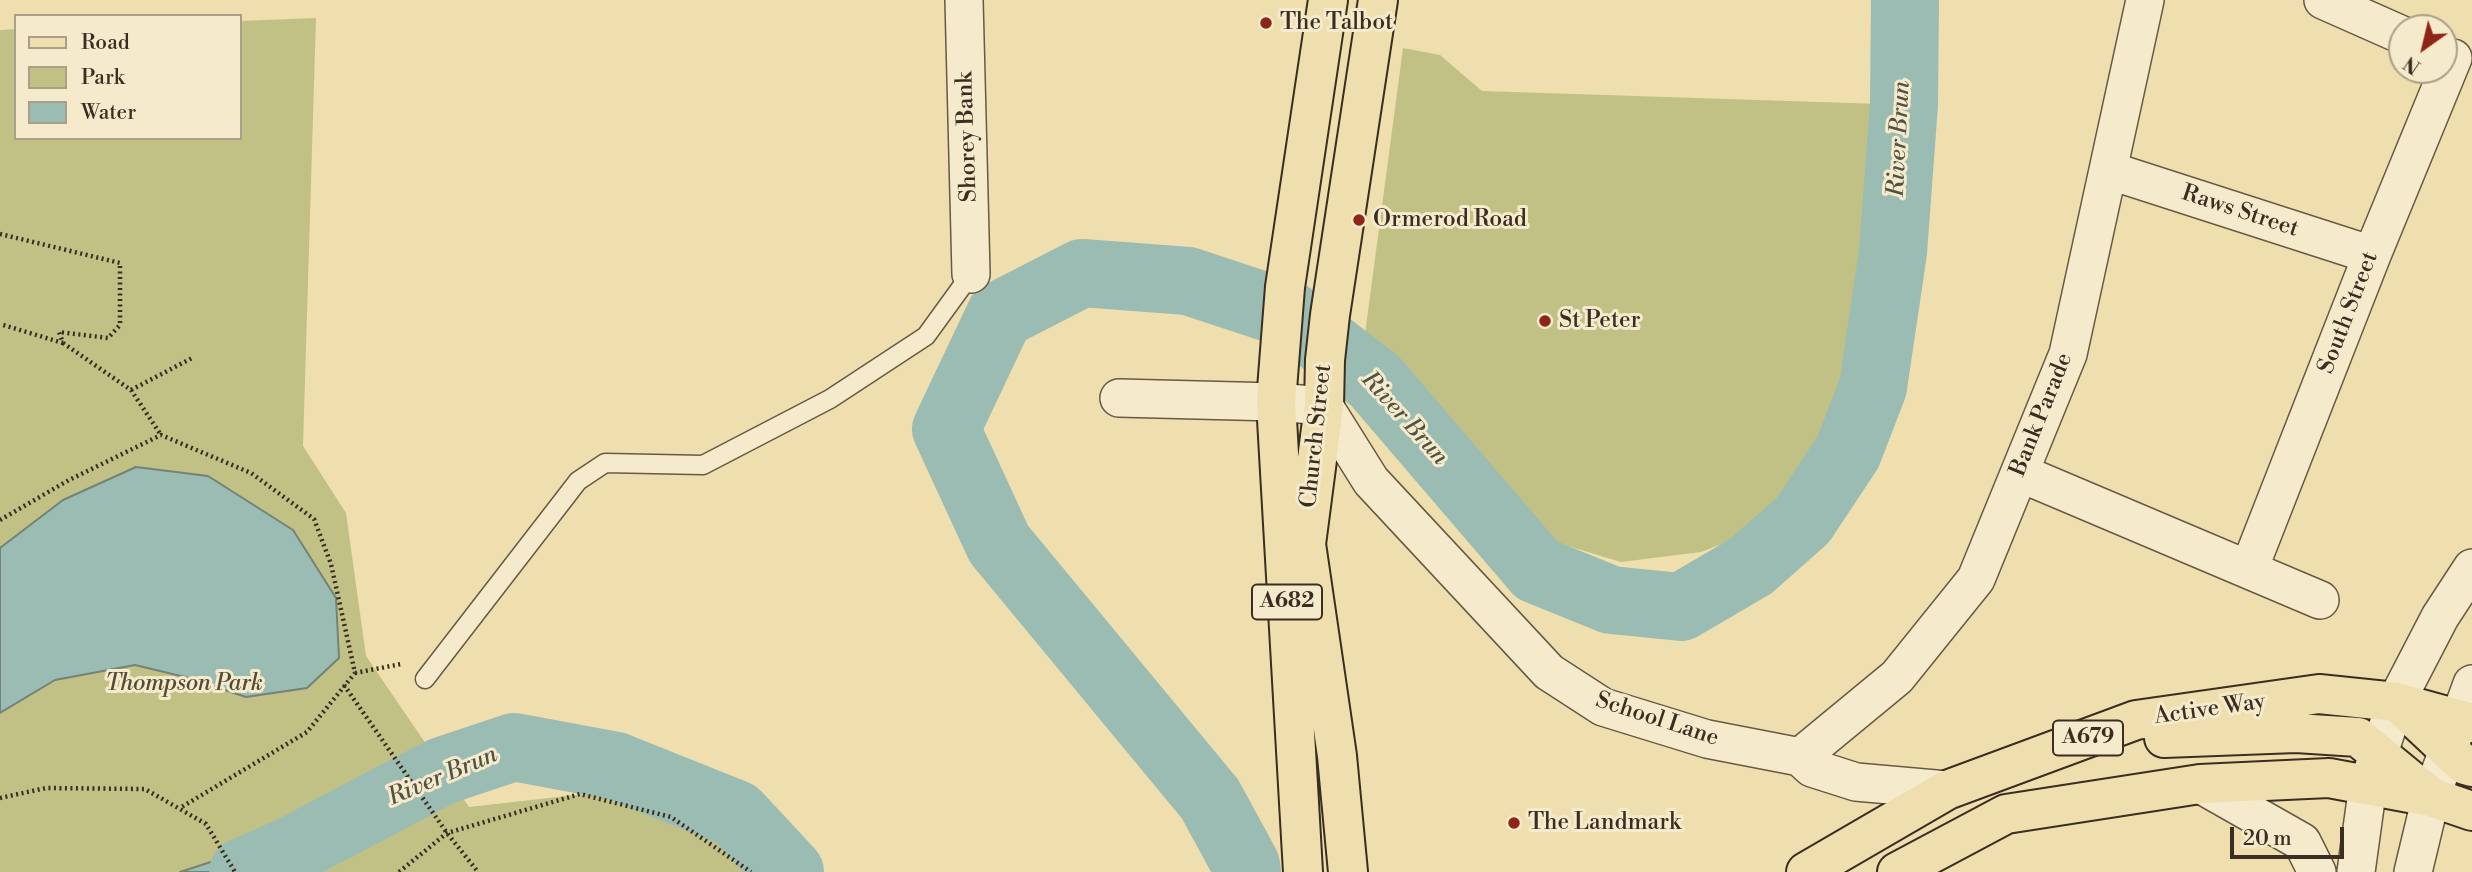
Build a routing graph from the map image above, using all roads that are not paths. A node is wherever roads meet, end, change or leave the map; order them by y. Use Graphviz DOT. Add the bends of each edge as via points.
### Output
graph roads {
  1 [pos="964,0"];
  2 [pos="1328,0"];
  3 [pos="1378,0"];
  4 [pos="2145,0"];
  5 [pos="2323,0"];
  6 [pos="2388,30"];
  7 [pos="2446,84"];
  8 [pos="2108,170"];
  9 [pos="2372,255"];
  10 [pos="971,274"];
  11 [pos="1119,398"];
  12 [pos="1276,402"];
  13 [pos="1324,406"];
  14 [pos="2020,473"];
  15 [pos="2472,568"];
  16 [pos="2249,569"];
  17 [pos="2320,600"];
  18 [pos="425,679"];
  19 [pos="2396,702"];
  20 [pos="2465,728"];
  21 [pos="2078,741"];
  22 [pos="1800,757"];
  23 [pos="2373,770"];
  24 [pos="2200,784"];
  25 [pos="1947,790"];
  26 [pos="2431,797"];
  27 [pos="2472,811"];
  28 [pos="1303,872"];
  29 [pos="1348,872"];
  30 [pos="1806,872"];
  31 [pos="1897,872"];
  32 [pos="2317,872"];
  33 [pos="2356,872"];
  34 [pos="2413,872"];
  1 -- 10 [label="street, Shorey Bank"];
  2 -- 12 [label="main road, Church Street / A682" via="1285,288"];
  3 -- 13 [label="main road, Church Street / A682" via="1330,315"];
  4 -- 8 [label="street, Bank Parade"];
  5 -- 6 [label="street"];
  7 -- 9 [label="street, South Street"];
  8 -- 9 [label="street, Raws Street"];
  8 -- 14 [label="street, Bank Parade" via="2068,354"];
  9 -- 16 [label="street, South Street"];
  10 -- 18 [label="lane" via="926,336 830,399 703,465 605,463 578,481"];
  11 -- 12 [label="street"];
  12 -- 13 [label="street"];
  12 -- 28 [label="main road, Church Street / A682"];
  13 -- 22 [label="street, School Lane" via="1371,481 1549,672 1602,707 1707,739"];
  13 -- 29 [label="main road, Church Street / A682" via="1306,544 1337,756"];
  14 -- 16 [label="street"];
  14 -- 22 [label="street, Bank Parade" via="1976,579 1897,677"];
  15 -- 19 [label="street" via="2440,617"];
  16 -- 17 [label="street"];
  19 -- 20 [label="main road"];
  19 -- 21 [label="main road, Active Way / A679" via="2319,694 2136,720"];
  19 -- 23 [label="street"];
  20 -- 26 [label="street"];
  21 -- 23 [label="main road, A679" via="2296,733 2358,737"];
  21 -- 25 [label="main road, Active Way / A679"];
  22 -- 25 [label="street, School Lane" via="1812,768 1856,782"];
  23 -- 24 [label="main road, A679" via="2329,778"];
  23 -- 26 [label="main road, A679"];
  23 -- 33 [label="street"];
  24 -- 31 [label="main road, A679" via="2006,814"];
  24 -- 32 [label="street" via="2302,842"];
  25 -- 30 [label="main road, Active Way / A679"];
  26 -- 27 [label="main road, A679"];
  26 -- 34 [label="street"];
}
